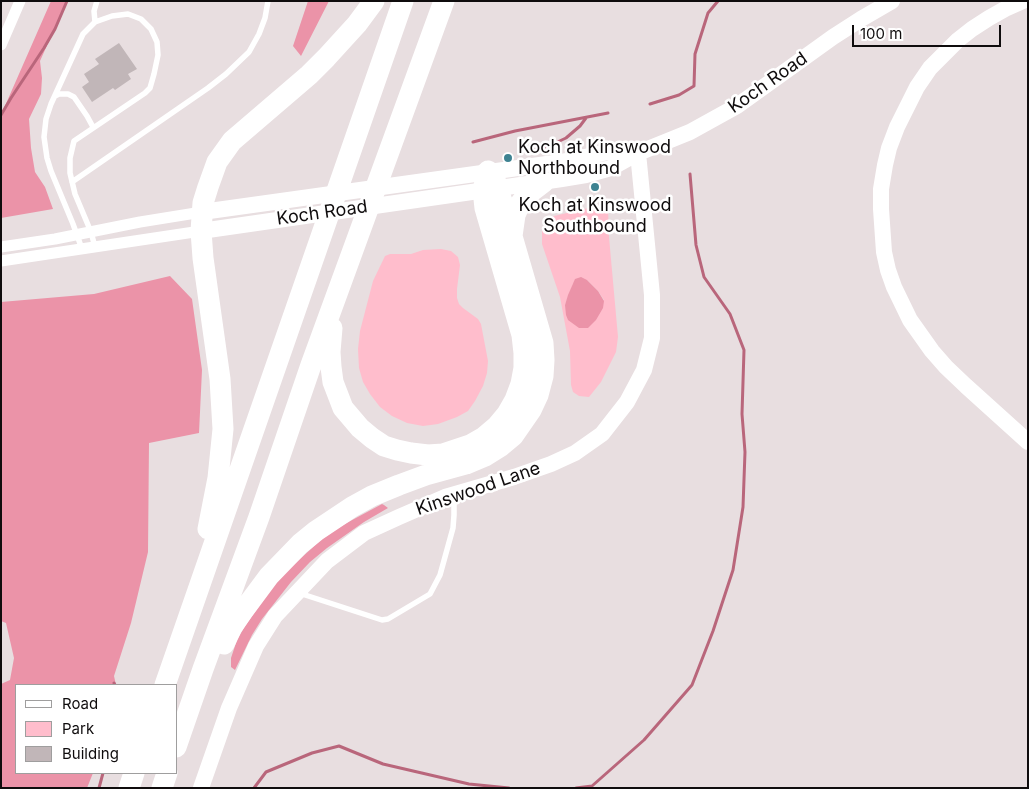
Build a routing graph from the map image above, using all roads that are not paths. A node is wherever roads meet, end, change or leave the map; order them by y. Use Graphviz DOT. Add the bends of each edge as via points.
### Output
graph roads {
  1 [pos="20,1"];
  2 [pos="97,1"];
  3 [pos="268,1"];
  4 [pos="374,1"];
  5 [pos="403,1"];
  6 [pos="444,1"];
  7 [pos="892,1"];
  8 [pos="1022,1"];
  9 [pos="95,22"];
  10 [pos="1,45"];
  11 [pos="55,96"];
  12 [pos="93,127"];
  13 [pos="638,153"];
  14 [pos="72,182"];
  15 [pos="544,182"];
  16 [pos="490,183"];
  17 [pos="202,222"];
  18 [pos="91,232"];
  19 [pos="77,235"];
  20 [pos="512,239"];
  21 [pos="1,247"];
  22 [pos="95,247"];
  23 [pos="82,249"];
  24 [pos="1,261"];
  25 [pos="335,300"];
  26 [pos="1028,442"];
  27 [pos="454,495"];
  28 [pos="297,592"];
  29 [pos="195,599"];
  30 [pos="165,684"];
  31 [pos="191,704"];
  32 [pos="178,740"];
  33 [pos="134,774"];
  34 [pos="167,774"];
  35 [pos="129,788"];
  36 [pos="162,788"];
  37 [pos="201,788"];
  1 -- 10 [label="street"];
  2 -- 9 [label="lane"];
  3 -- 14 [label="lane" via="265,18 249,52 226,74"];
  4 -- 17 [label="highway" via="326,58 232,141 211,175 203,203"];
  5 -- 29 [label="highway"];
  6 -- 25 [label="highway"];
  7 -- 13 [label="street, Koch Road" via="832,38 736,106 690,132"];
  8 -- 26 [label="street" via="972,28 930,68 917,87 889,148 880,209 888,270 910,320 946,367"];
  9 -- 11 [label="lane" via="83,34"];
  9 -- 12 [label="lane" via="128,14 141,19 151,29 158,55 150,88"];
  11 -- 12 [label="lane" via="68,94 74,97"];
  11 -- 19 [label="lane" via="46,119 47,158"];
  12 -- 14 [label="lane" via="74,140 70,158"];
  13 -- 15 [label="street, Koch Road" via="610,168"];
  13 -- 16 [label="street, Koch Road" via="608,152"];
  13 -- 27 [label="street, Kinswood Lane" via="652,296 652,338 644,370 627,402 602,434 575,454"];
  14 -- 18 [label="lane"];
  15 -- 16 [label="street, Koch Road"];
  15 -- 20 [label="highway" via="520,204"];
  16 -- 17 [label="street, Koch Road"];
  16 -- 20 [label="highway"];
  16 -- 25 [label="highway" via="485,208 522,335 524,368 521,384 507,414 484,437 443,454 411,454 384,446 360,428 344,408 333,382 330,352"];
  17 -- 18 [label="street, Koch Road" via="140,222"];
  17 -- 22 [label="street, Koch Road"];
  17 -- 29 [label="highway" via="203,258 220,379 223,430 218,478"];
  18 -- 19 [label="street, Koch Road"];
  18 -- 22 [label="lane"];
  19 -- 21 [label="street, Koch Road"];
  19 -- 23 [label="lane"];
  20 -- 31 [label="highway" via="544,360 538,395 522,424 501,446 485,456 372,496 300,544 269,576 232,627"];
  22 -- 23 [label="street, Koch Road"];
  23 -- 24 [label="street, Koch Road"];
  25 -- 31 [label="highway"];
  27 -- 28 [label="street, Kinswood Lane" via="364,532"];
  27 -- 28 [label="lane" via="453,528 440,575 430,594 382,620"];
  28 -- 37 [label="street, Kinswood Lane" via="275,616 256,646 229,708"];
  29 -- 30 [label="highway"];
  31 -- 32 [label="highway"];
  33 -- 35 [label="highway"];
  34 -- 36 [label="highway"];
}
